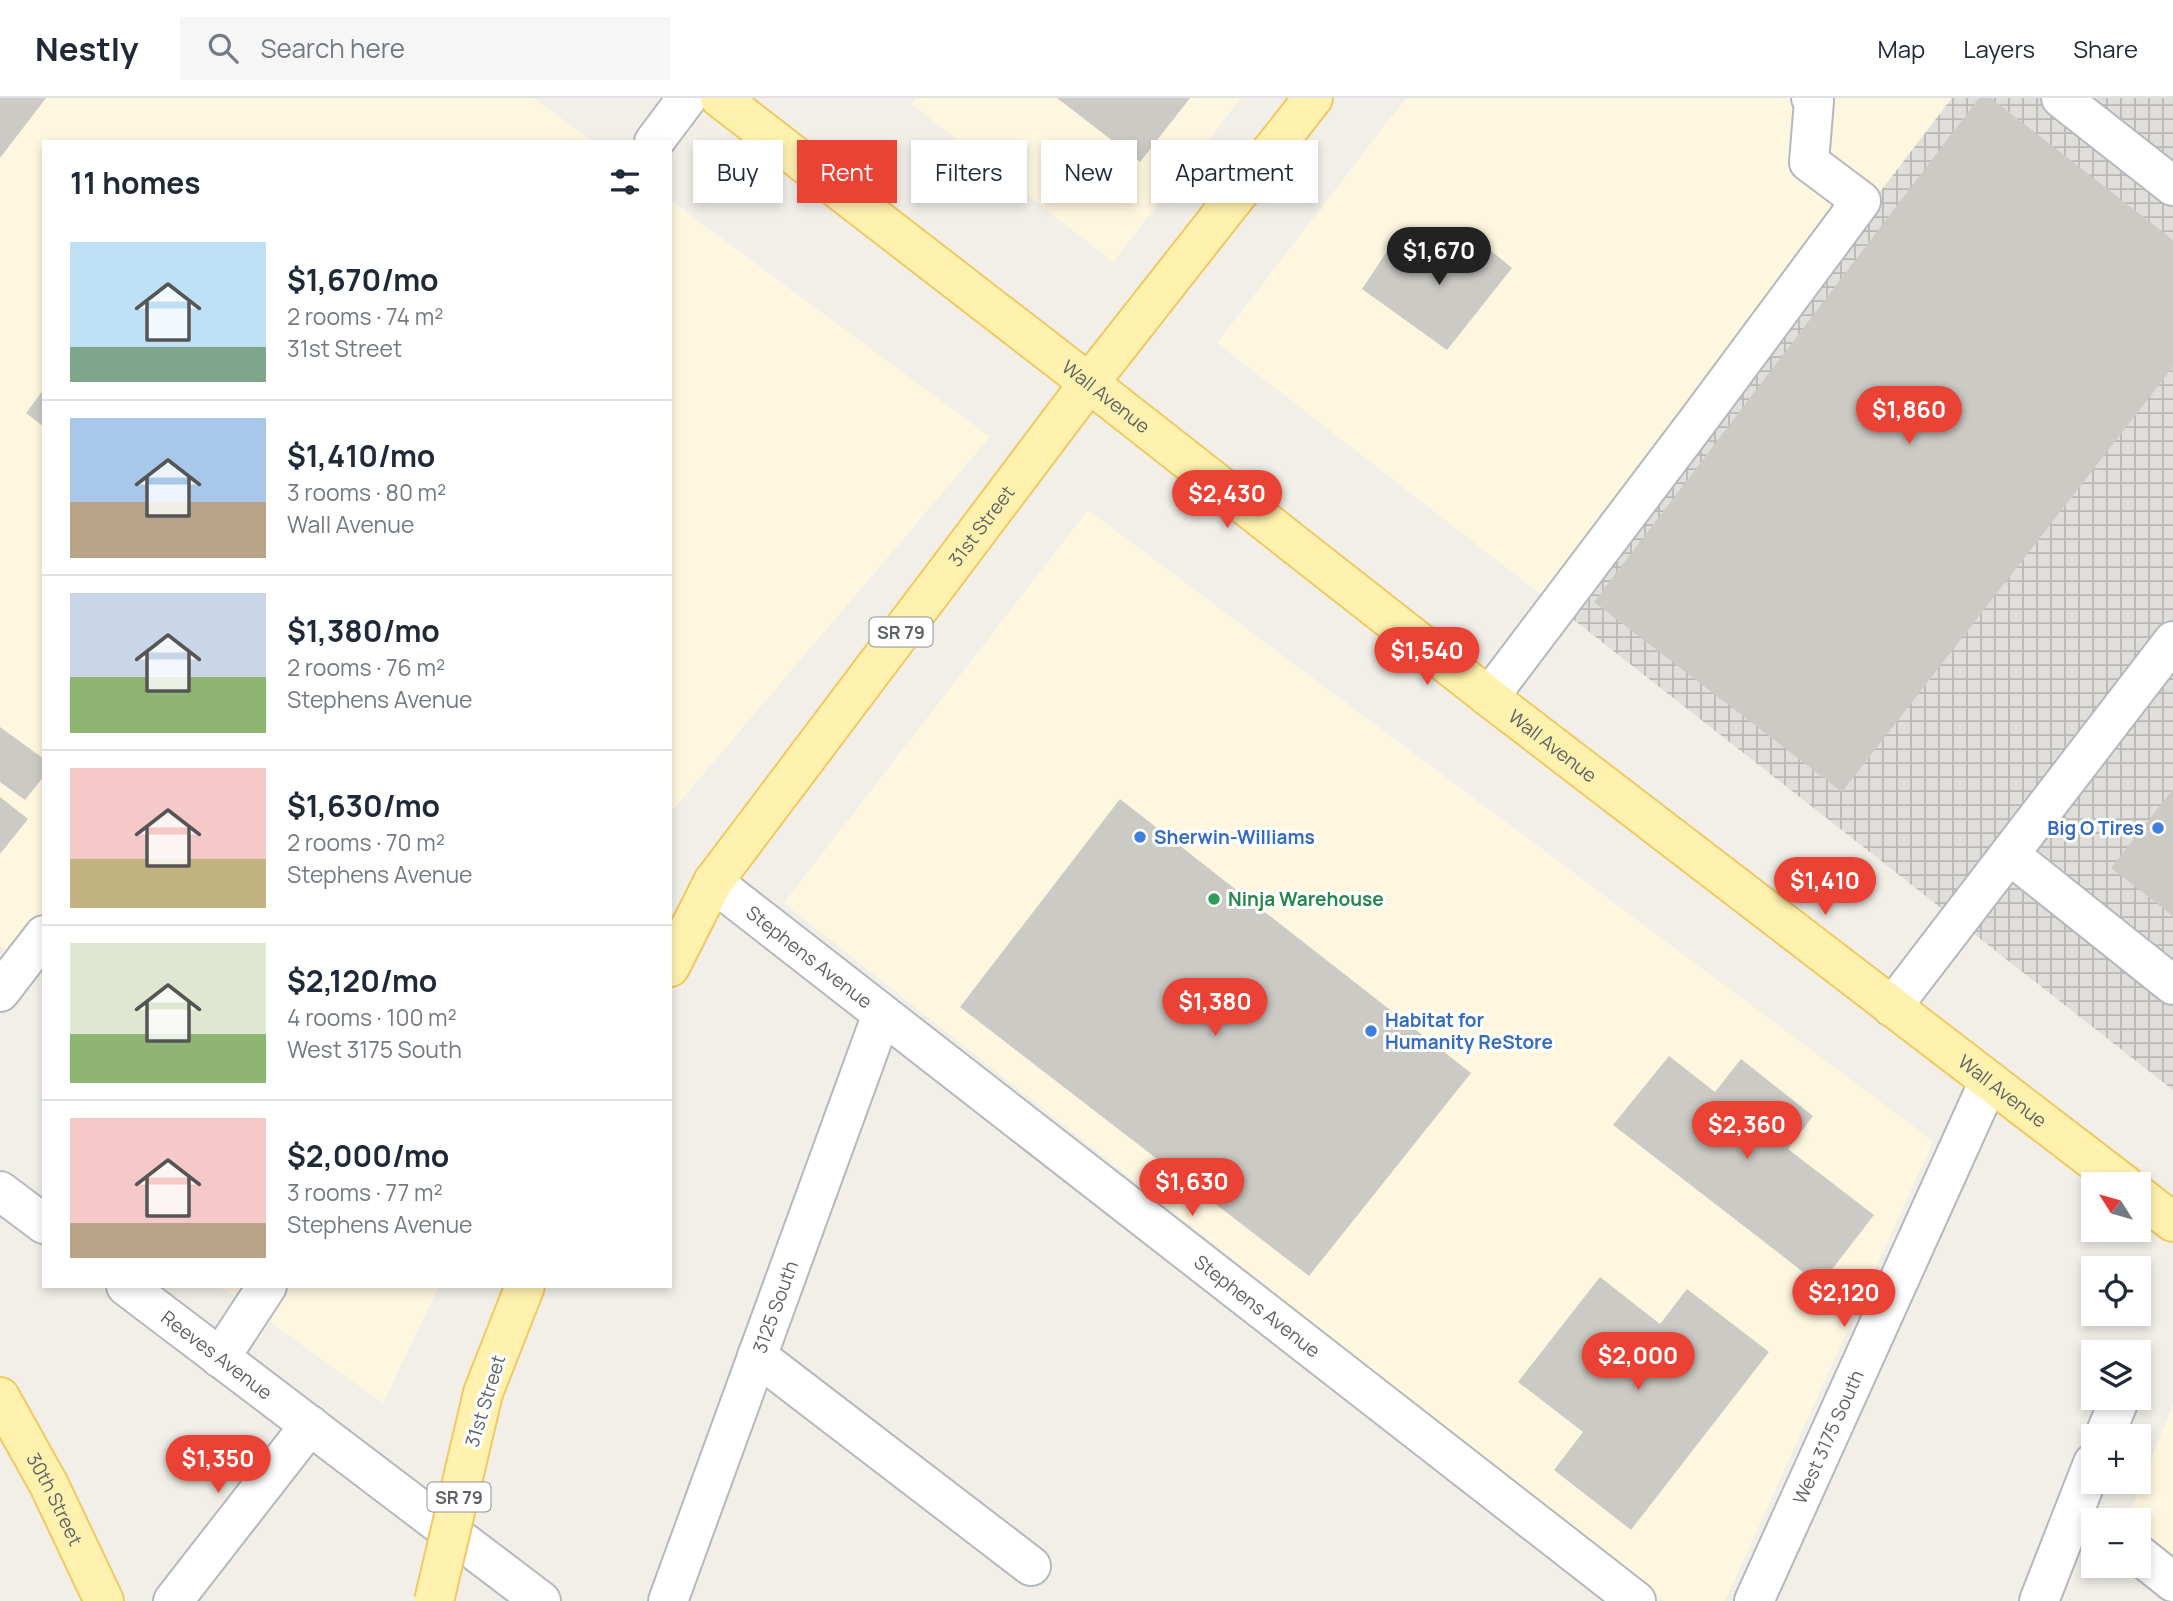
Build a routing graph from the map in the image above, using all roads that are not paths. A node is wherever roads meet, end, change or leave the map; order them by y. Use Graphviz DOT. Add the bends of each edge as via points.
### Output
graph roads {
  1 [pos="687,98"];
  2 [pos="720,98"];
  3 [pos="1313,98"];
  4 [pos="1811,98"];
  5 [pos="2062,98"];
  6 [pos="656,140"];
  7 [pos="2173,186"];
  8 [pos="1090,383"];
  9 [pos="2173,641"];
  10 [pos="1489,697"];
  11 [pos="2010,855"];
  12 [pos="713,882"];
  13 [pos="42,938"];
  14 [pos="672,963"];
  15 [pos="2173,985"];
  16 [pos="0,992"];
  17 [pos="1892,1007"];
  18 [pos="882,1014"];
  19 [pos="1989,1081"];
  20 [pos="2108,1172"];
  21 [pos="0,1191"];
  22 [pos="2151,1205"];
  23 [pos="42,1222"];
  24 [pos="2173,1222"];
  25 [pos="129,1288"];
  26 [pos="266,1288"];
  27 [pos="524,1288"];
  28 [pos="757,1356"];
  29 [pos="220,1358"];
  30 [pos="0,1397"];
  31 [pos="310,1426"];
  32 [pos="2081,1522"];
  33 [pos="2151,1564"];
  34 [pos="1031,1566"];
  35 [pos="2173,1582"];
  36 [pos="104,1601"];
  37 [pos="173,1601"];
  38 [pos="434,1601"];
  39 [pos="541,1601"];
  40 [pos="668,1601"];
  41 [pos="1636,1601"];
  42 [pos="1754,1601"];
  43 [pos="2039,1601"];
  1 -- 6 [label="street"];
  2 -- 8 [label="main road, Wall Avenue"];
  3 -- 8 [label="main road, 31st Street / SR 79"];
  4 -- 10 [label="street" via="1809,162 1861,201"];
  5 -- 7 [label="street"];
  8 -- 10 [label="main road, Wall Avenue"];
  8 -- 12 [label="main road, 31st Street / SR 79"];
  9 -- 11 [label="street"];
  10 -- 17 [label="main road, Wall Avenue"];
  11 -- 15 [label="street"];
  11 -- 17 [label="street"];
  12 -- 14 [label="main road, 31st Street / SR 79"];
  12 -- 18 [label="street, Stephens Avenue"];
  13 -- 16 [label="street"];
  17 -- 19 [label="main road, Wall Avenue"];
  18 -- 28 [label="street, 3125 South"];
  18 -- 41 [label="street, Stephens Avenue"];
  19 -- 20 [label="main road, Wall Avenue"];
  19 -- 42 [label="street, West 3175 South"];
  21 -- 23 [label="street"];
  22 -- 24 [label="main road"];
  25 -- 29 [label="street, Reeves Avenue"];
  26 -- 29 [label="street"];
  27 -- 38 [label="main road, 31st Street / SR 79, bridge" via="484,1393"];
  28 -- 34 [label="street"];
  28 -- 40 [label="street, 3125 South"];
  29 -- 31 [label="street, Reeves Avenue"];
  30 -- 36 [label="main road, 30th Street" via="49,1485"];
  31 -- 37 [label="street"];
  31 -- 39 [label="street, Reeves Avenue"];
  32 -- 43 [label="street"];
  33 -- 35 [label="street"];
}
